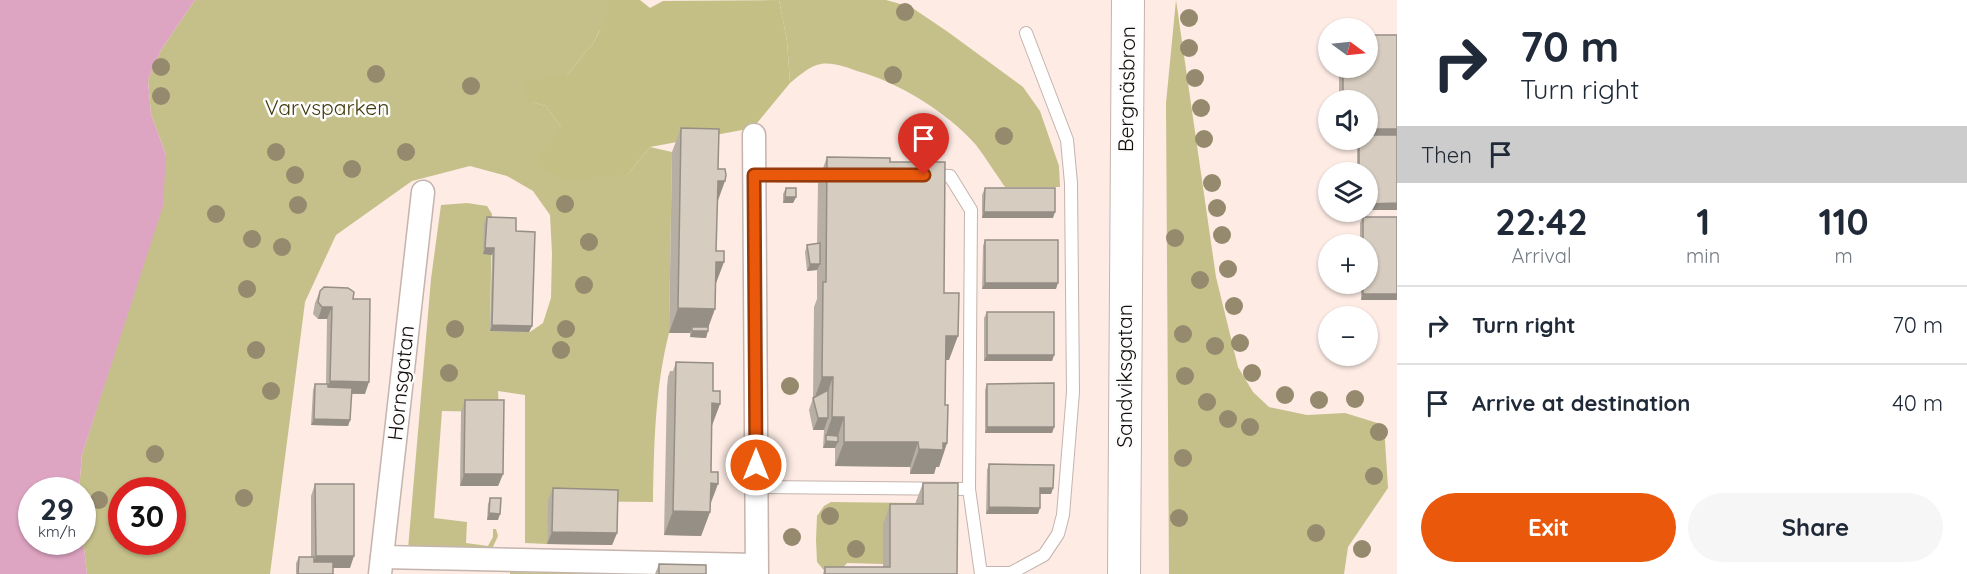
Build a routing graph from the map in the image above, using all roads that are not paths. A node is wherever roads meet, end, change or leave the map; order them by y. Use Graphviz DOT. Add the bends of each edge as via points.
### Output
graph roads {
  1 [pos="1128,0"];
  2 [pos="1026,33"];
  3 [pos="754,135"];
  4 [pos="754,175"];
  5 [pos="914,175"];
  6 [pos="851,176"];
  7 [pos="1126,178"];
  8 [pos="423,192"];
  9 [pos="756,487"];
  10 [pos="969,489"];
  11 [pos="381,566"];
  12 [pos="503,567"];
  13 [pos="756,570"];
  14 [pos="981,574"];
  15 [pos="1011,574"];
  16 [pos="1124,574"];
  1 -- 7 [label="main road, Bergnäsbron"];
  2 -- 15 [label="lane" via="1067,140 1073,392 1058,534 1044,555"];
  3 -- 4 [label="street"];
  4 -- 6 [label="lane"];
  4 -- 9 [label="street"];
  5 -- 10 [label="lane" via="950,176 971,210"];
  7 -- 16 [label="main road, Sandviksgatan"];
  8 -- 11 [label="street, Hornsgatan"];
  9 -- 10 [label="lane"];
  9 -- 13 [label="street"];
  10 -- 14 [label="lane"];
  11 -- 12 [label="street"];
  12 -- 13 [label="street"];
  14 -- 15 [label="lane"];
}
